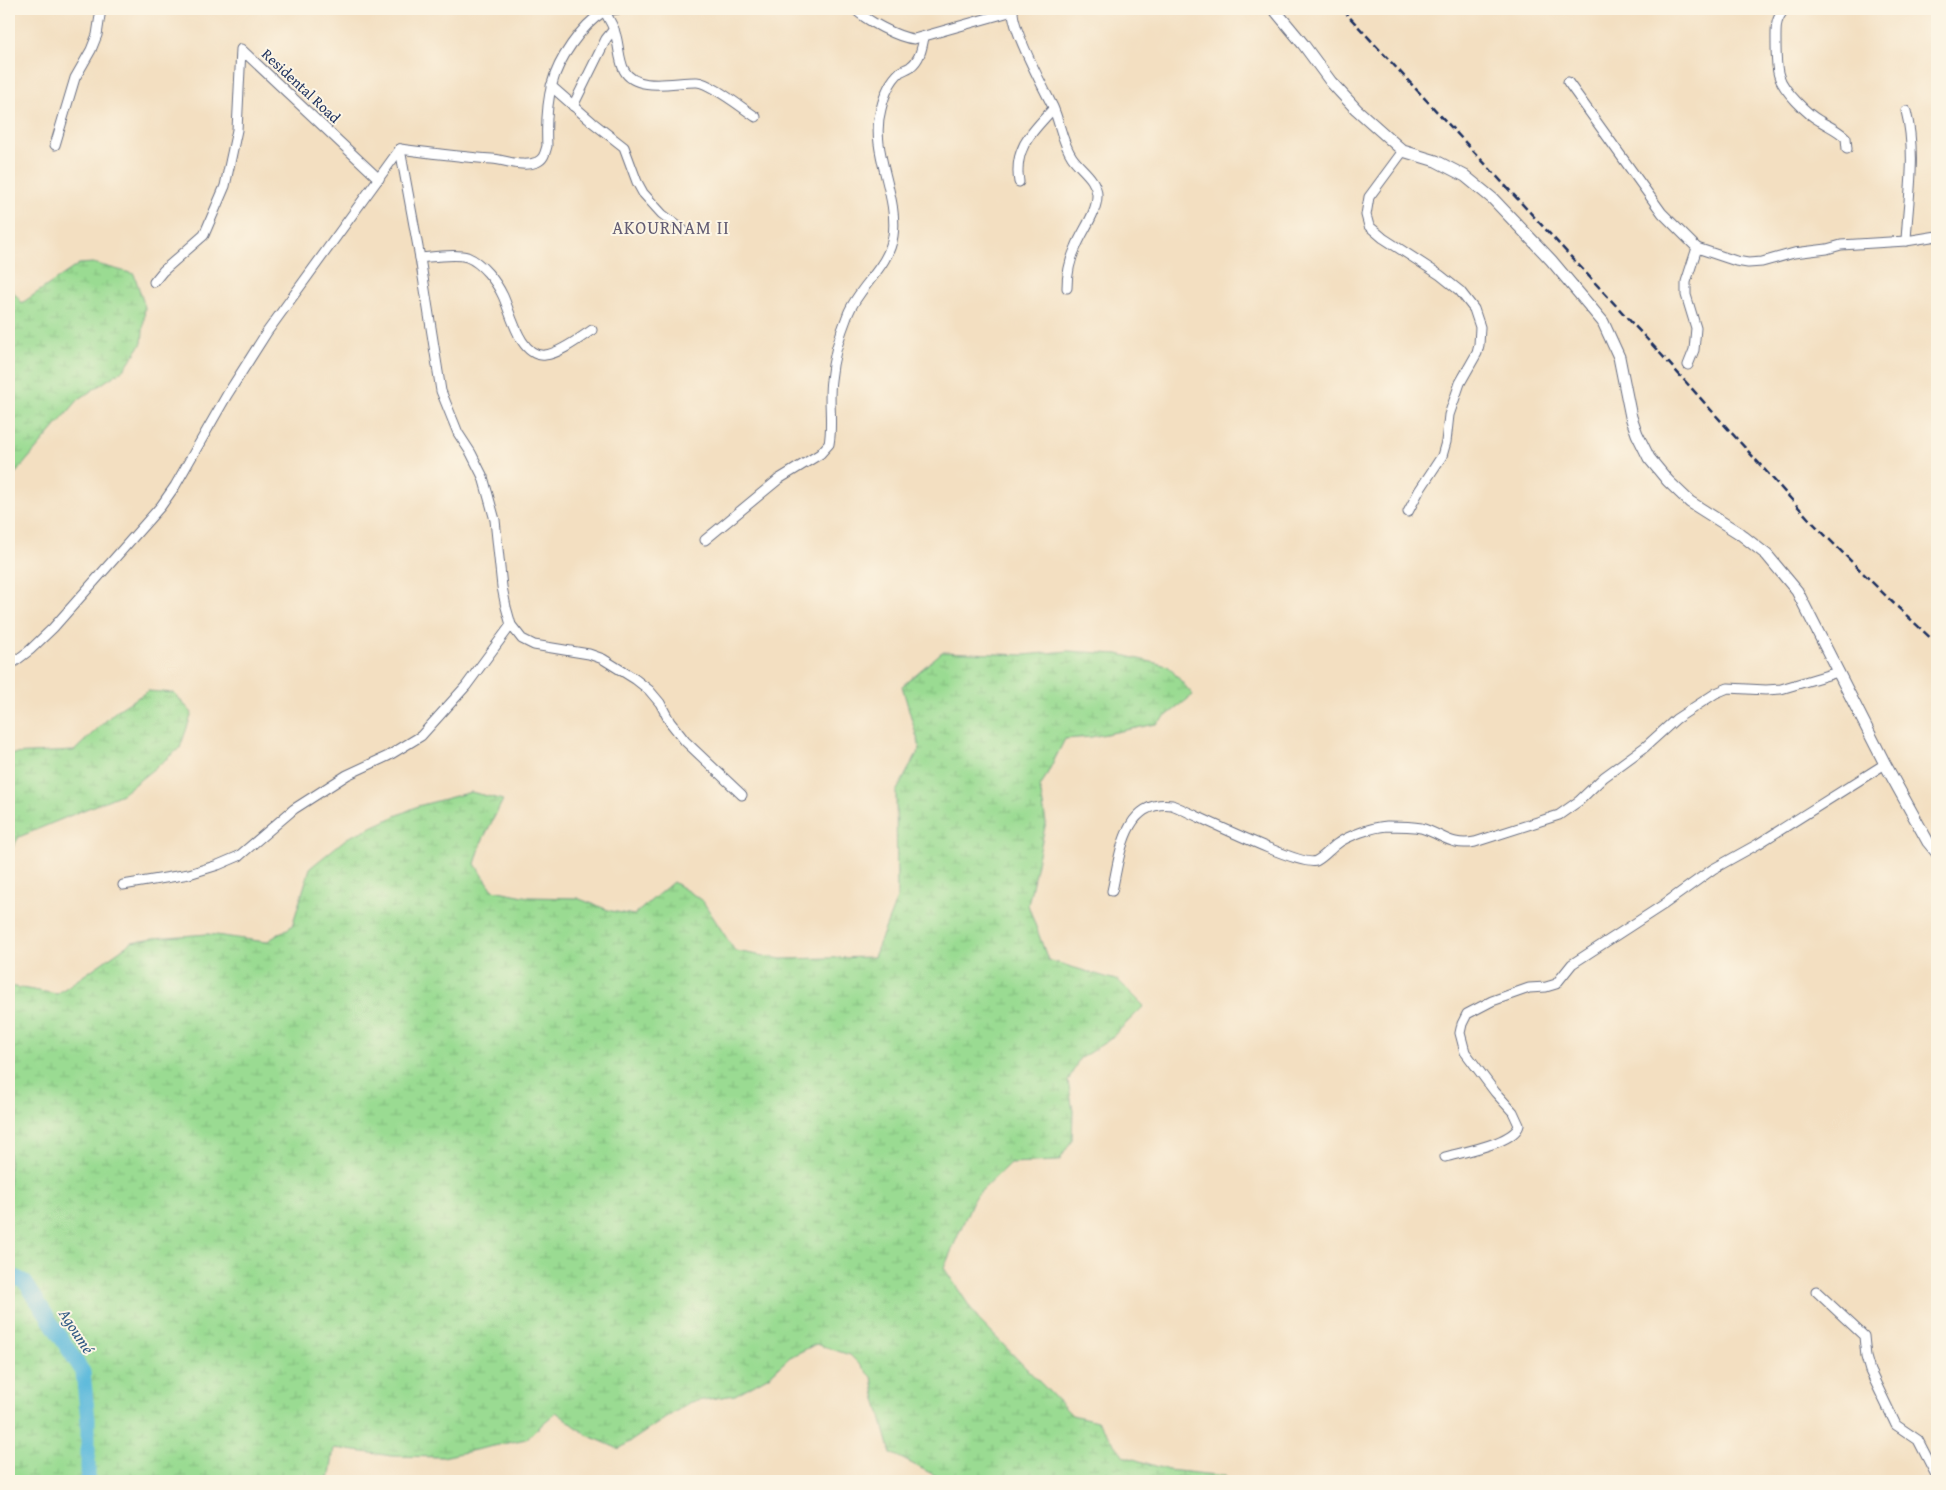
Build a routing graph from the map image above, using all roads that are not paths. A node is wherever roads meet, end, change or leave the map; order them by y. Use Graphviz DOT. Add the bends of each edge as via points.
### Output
graph roads {
  1 [pos="101,9"];
  2 [pos="618,9"];
  3 [pos="855,9"];
  4 [pos="1274,9"];
  5 [pos="1785,9"];
  6 [pos="603,10"];
  7 [pos="1013,10"];
  8 [pos="614,28"];
  9 [pos="924,37"];
  10 [pos="1568,82"];
  11 [pos="551,86"];
  12 [pos="573,106"];
  13 [pos="1053,108"];
  14 [pos="1906,112"];
  15 [pos="756,117"];
  16 [pos="55,145"];
  17 [pos="400,149"];
  18 [pos="1847,149"];
  19 [pos="1403,150"];
  20 [pos="379,179"];
  21 [pos="1019,182"];
  22 [pos="683,230"];
  23 [pos="1937,236"];
  24 [pos="1906,241"];
  25 [pos="1697,248"];
  26 [pos="420,258"];
  27 [pos="154,282"];
  28 [pos="1067,288"];
  29 [pos="592,330"];
  30 [pos="1688,365"];
  31 [pos="1408,512"];
  32 [pos="705,540"];
  33 [pos="512,625"];
  34 [pos="9,666"];
  35 [pos="1838,672"];
  36 [pos="1885,764"];
  37 [pos="742,794"];
  38 [pos="1937,853"];
  39 [pos="123,885"];
  40 [pos="1112,891"];
  41 [pos="1445,1157"];
  42 [pos="1816,1291"];
  43 [pos="1937,1477"];
  1 -- 16 [label="street" via="97,36 75,78"];
  2 -- 6 [label="street"];
  3 -- 9 [label="street" via="900,36"];
  4 -- 19 [label="street" via="1330,82"];
  5 -- 18 [label="street" via="1775,26 1779,76 1801,107 1846,138"];
  6 -- 8 [label="street"];
  6 -- 11 [label="street" via="568,49"];
  7 -- 9 [label="street"];
  7 -- 13 [label="street" via="1038,79"];
  8 -- 12 [label="street"];
  8 -- 15 [label="street" via="624,70 630,77 657,85 697,82 710,86"];
  9 -- 32 [label="street" via="915,63 893,80 881,108 878,126 880,151 894,214 893,238 888,254 854,300 848,315 830,380 829,444 825,450 779,479"];
  10 -- 25 [label="street" via="1662,213"];
  11 -- 12 [label="street"];
  11 -- 17 [label="street" via="547,146 540,161 524,165"];
  12 -- 22 [label="street" via="624,147 643,194"];
  13 -- 21 [label="street" via="1026,139 1017,164"];
  13 -- 28 [label="street" via="1071,156 1090,177 1097,195 1075,248"];
  14 -- 24 [label="street" via="1911,131"];
  17 -- 20 [label="street"];
  17 -- 26 [label="street"];
  19 -- 31 [label="street" via="1369,197 1366,215 1369,226 1460,291 1474,309 1480,332 1477,353 1460,383 1449,415 1442,456"];
  19 -- 35 [label="street" via="1436,161 1465,176 1493,199 1551,260 1603,322 1623,371 1637,434 1650,458 1690,502 1739,533 1782,571 1797,591"];
  20 -- 27 [label="street, Residental Road" via="241,49 237,130 225,186 204,235"];
  20 -- 34 [label="street" via="267,332 162,506 53,628"];
  23 -- 24 [label="street"];
  24 -- 25 [label="street" via="1841,246 1762,262 1736,261"];
  25 -- 30 [label="street" via="1686,282 1686,295 1696,328 1694,350"];
  26 -- 29 [label="street" via="465,256 478,264 502,295 518,334 537,354 552,354"];
  26 -- 33 [label="street" via="441,391 458,433 483,477 495,520 502,587"];
  33 -- 37 [label="street" via="522,639 534,645 589,654 635,679 660,703 686,741"];
  33 -- 39 [label="street" via="466,686 421,736 294,809 239,856 189,874"];
  35 -- 36 [label="street"];
  35 -- 40 [label="street" via="1781,689 1728,688 1716,693 1676,719 1579,801 1558,814 1465,844 1422,828 1386,826 1339,842 1310,863 1271,850 1172,805 1154,805 1139,813 1130,824"];
  36 -- 38 [label="street"];
  36 -- 41 [label="street" via="1713,869 1572,964 1556,984 1529,988 1467,1014 1460,1033 1465,1052 1513,1112 1519,1125 1516,1132 1506,1139"];
  42 -- 43 [label="street" via="1864,1336 1870,1371 1896,1425 1918,1440"];
}
